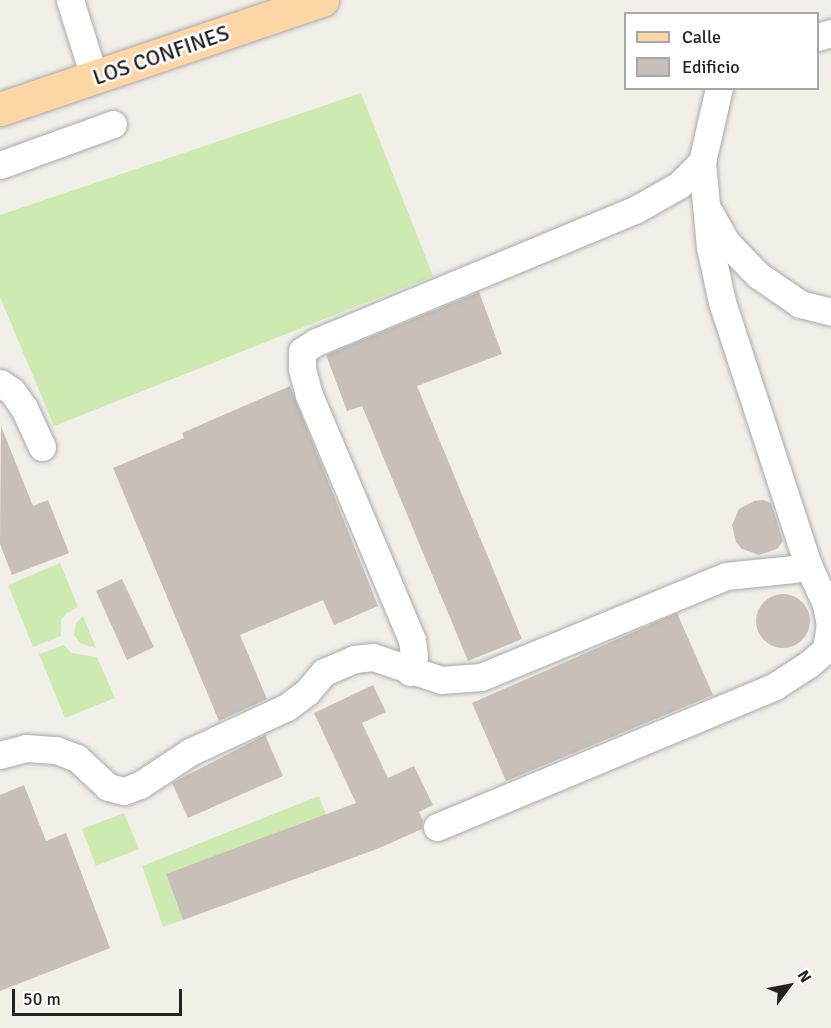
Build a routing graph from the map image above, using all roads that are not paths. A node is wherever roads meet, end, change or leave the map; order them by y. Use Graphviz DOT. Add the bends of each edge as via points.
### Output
graph roads {
  1 [pos="70,0"];
  2 [pos="322,0"];
  3 [pos="94,77"];
  4 [pos="719,90"];
  5 [pos="0,109"];
  6 [pos="113,124"];
  7 [pos="702,162"];
  8 [pos="0,165"];
  9 [pos="706,207"];
  10 [pos="831,312"];
  11 [pos="0,383"];
  12 [pos="42,447"];
  13 [pos="808,565"];
  14 [pos="410,672"];
  15 [pos="0,755"];
  16 [pos="437,827"];
  1 -- 3 [label="street"];
  2 -- 3 [label="main road, LOS CONFINES"];
  3 -- 5 [label="main road, LOS CONFINES"];
  4 -- 7 [label="street"];
  6 -- 8 [label="street"];
  7 -- 9 [label="street"];
  7 -- 14 [label="street" via="679,185 635,210 302,351 309,395 412,639 414,656"];
  9 -- 10 [label="street" via="726,242 758,275 800,304"];
  9 -- 13 [label="street" via="722,302"];
  11 -- 12 [label="street" via="12,391 24,408"];
  13 -- 14 [label="street" via="726,576 481,677 441,680"];
  13 -- 16 [label="street" via="826,604 830,625 826,649 809,664 775,686"];
  14 -- 15 [label="street" via="373,657 354,659 324,672 287,707 190,752 124,791 108,787 77,758 56,750 26,748"];
}
